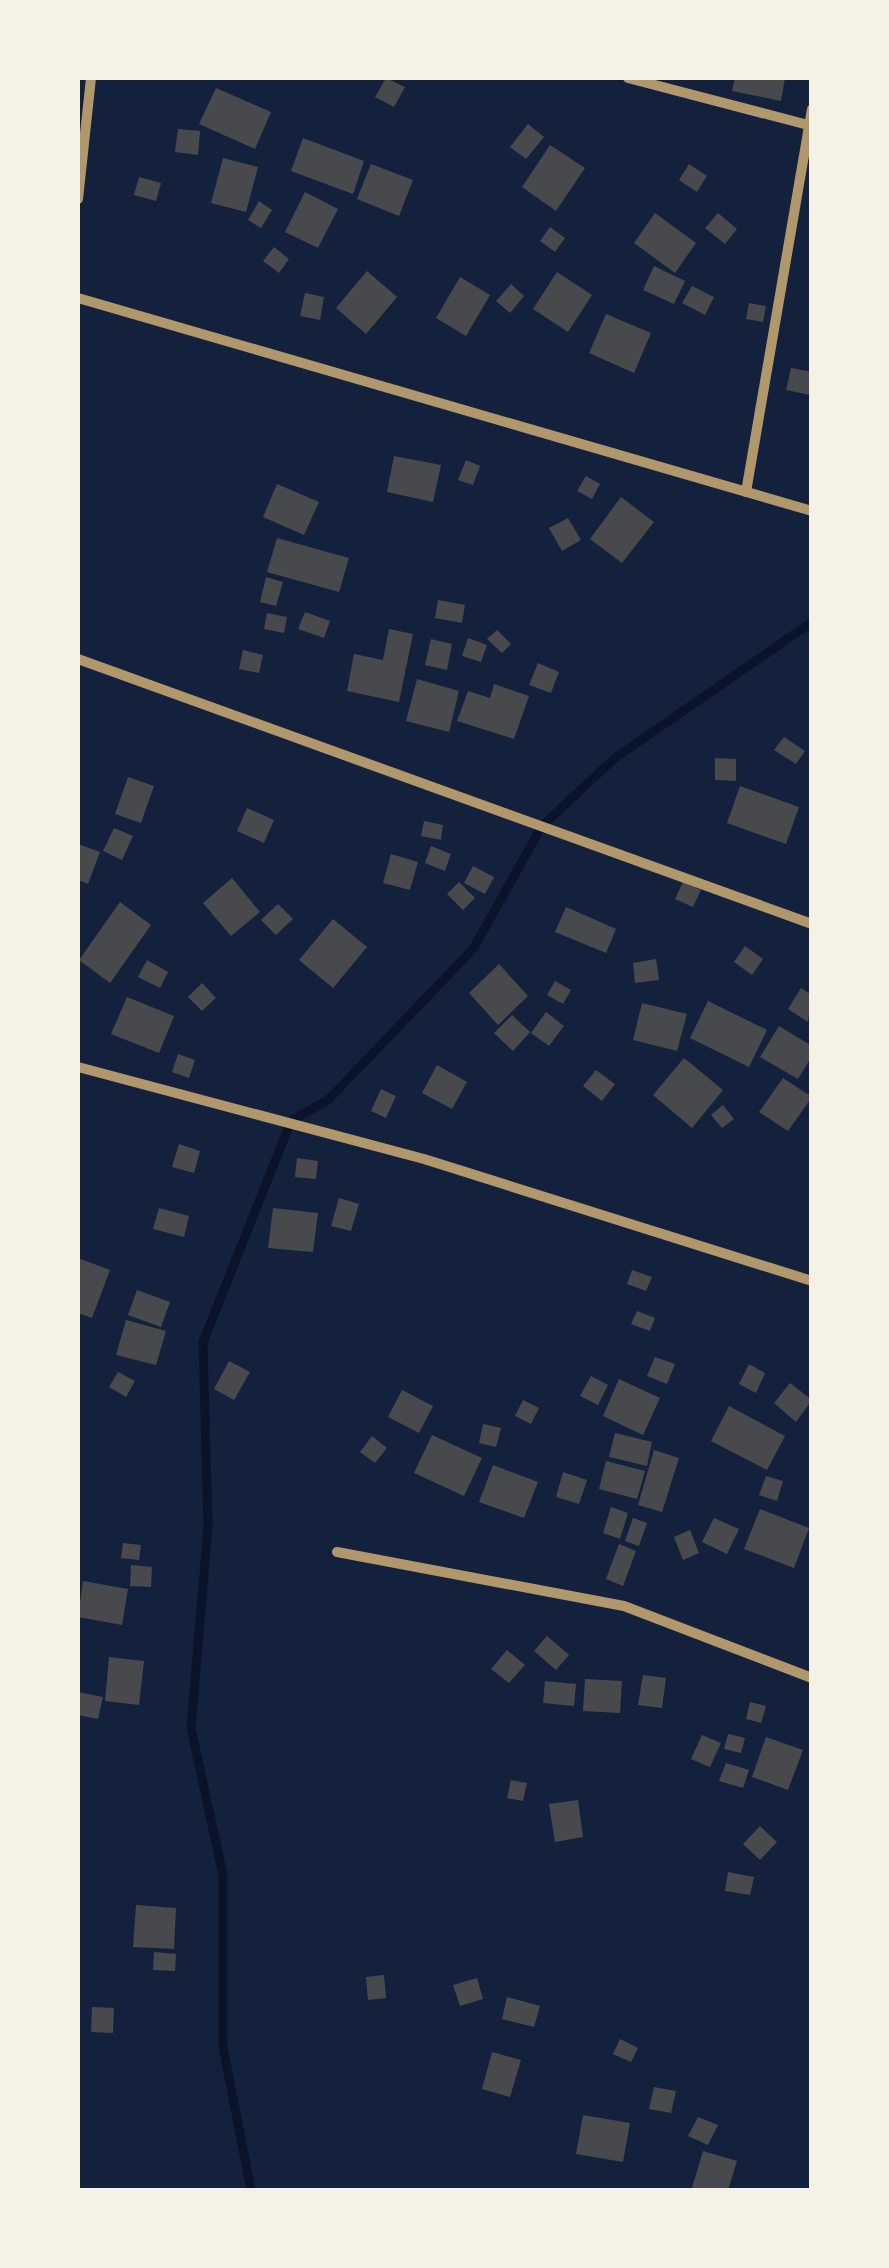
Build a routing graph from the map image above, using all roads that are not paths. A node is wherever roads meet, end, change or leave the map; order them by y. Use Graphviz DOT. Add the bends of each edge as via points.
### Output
graph roads {
  1 [pos="90,78"];
  2 [pos="628,78"];
  3 [pos="812,110"];
  4 [pos="810,126"];
  5 [pos="78,199"];
  6 [pos="78,298"];
  7 [pos="746,492"];
  8 [pos="812,510"];
  9 [pos="78,659"];
  10 [pos="812,924"];
  11 [pos="78,1067"];
  12 [pos="812,1281"];
  13 [pos="337,1552"];
  14 [pos="812,1678"];
  1 -- 5 [label="street"];
  2 -- 4 [label="street"];
  3 -- 4 [label="street"];
  4 -- 7 [label="street"];
  6 -- 7 [label="street"];
  7 -- 8 [label="street"];
  9 -- 10 [label="street"];
  11 -- 12 [label="street" via="424,1159"];
  13 -- 14 [label="street" via="624,1606"];
}
